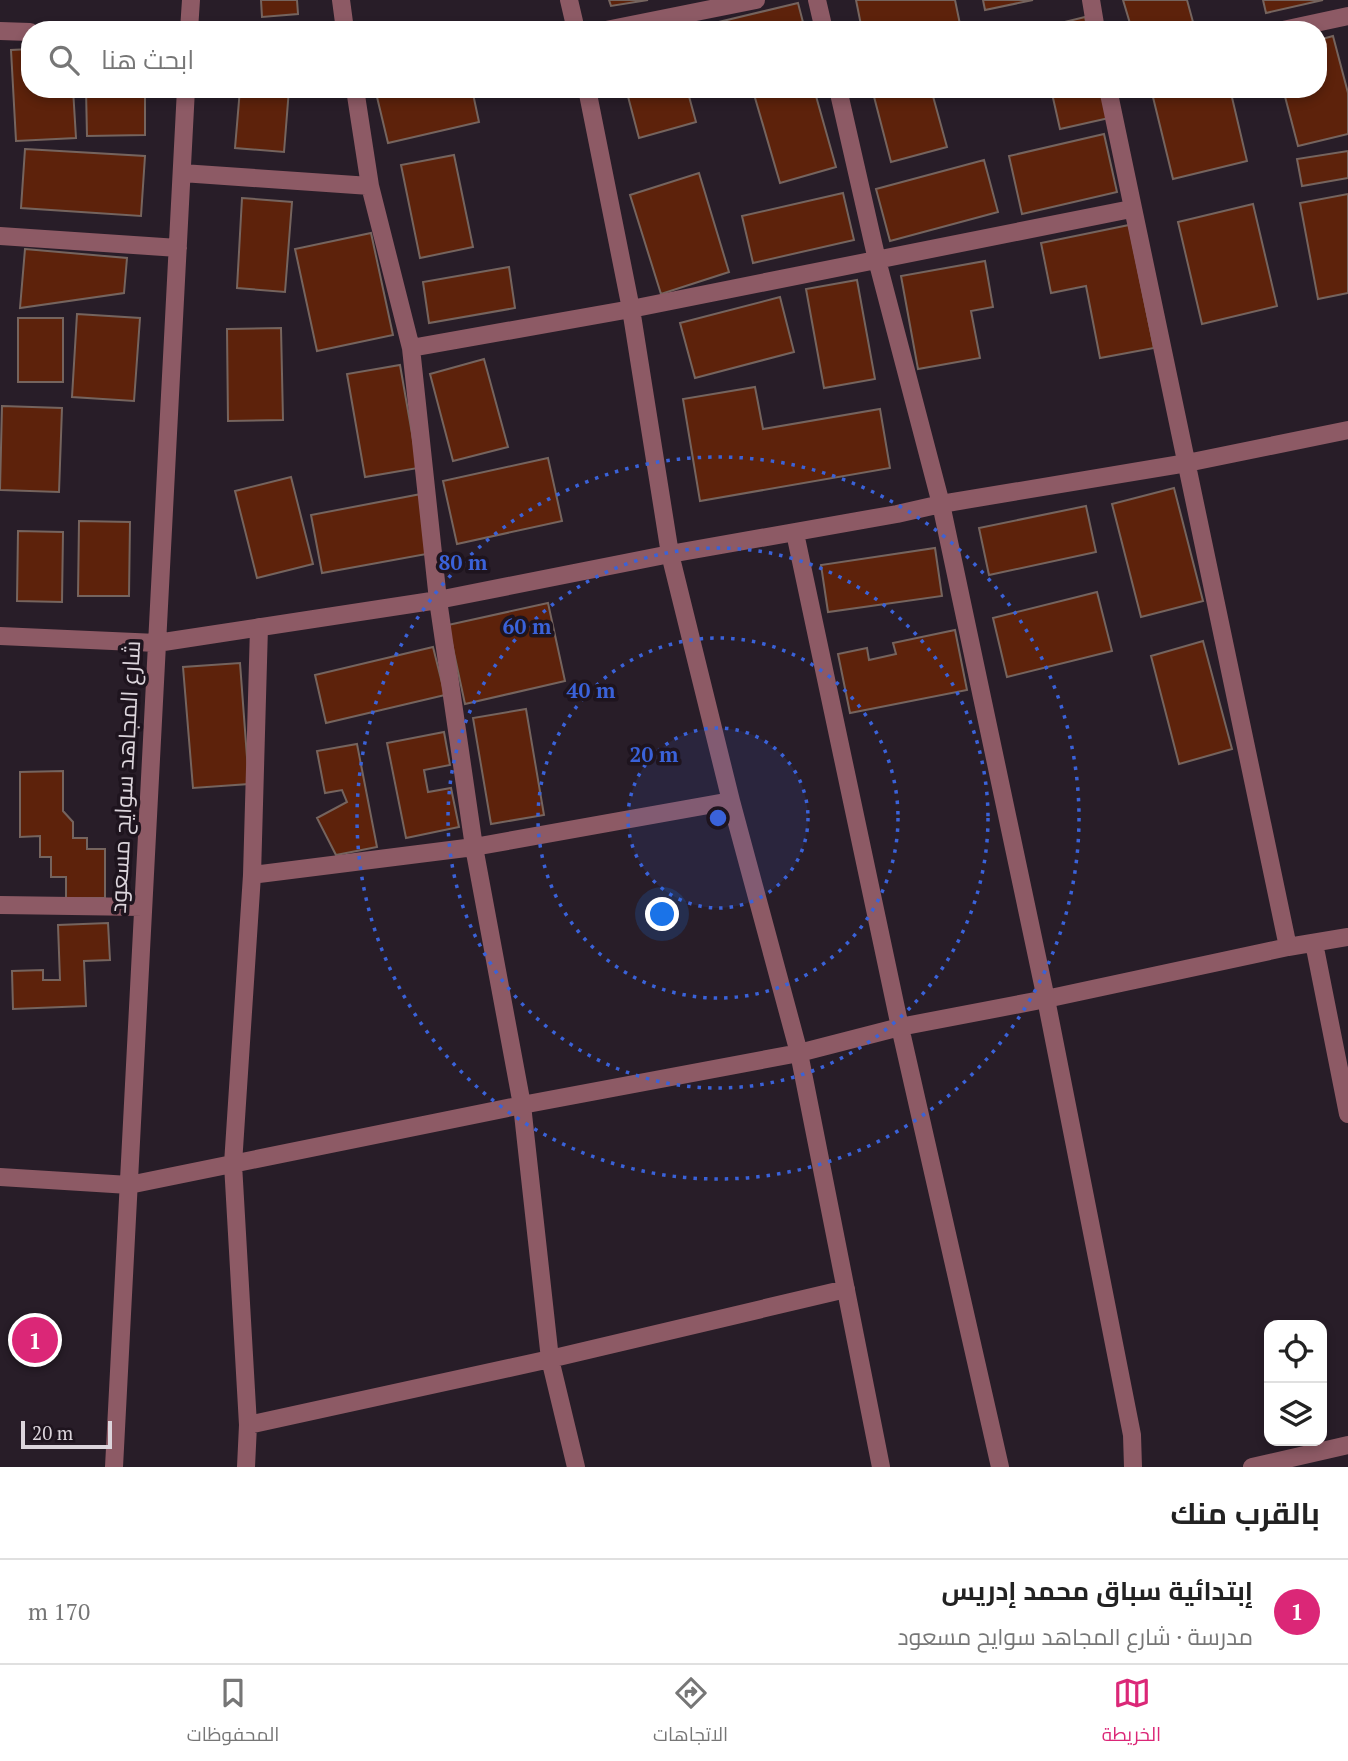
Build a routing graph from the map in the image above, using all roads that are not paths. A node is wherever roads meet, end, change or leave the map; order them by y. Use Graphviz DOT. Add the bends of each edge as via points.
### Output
graph roads {
  1 [pos="191,0"];
  2 [pos="341,0"];
  3 [pos="569,0"];
  4 [pos="756,0"];
  5 [pos="817,0"];
  6 [pos="1091,0"];
  7 [pos="1348,16"];
  8 [pos="190,21"];
  9 [pos="344,21"];
  10 [pos="574,21"];
  11 [pos="651,21"];
  12 [pos="822,21"];
  13 [pos="1094,21"];
  14 [pos="1325,21"];
  15 [pos="0,31"];
  16 [pos="21,32"];
  17 [pos="186,98"];
  18 [pos="356,98"];
  19 [pos="589,98"];
  20 [pos="840,98"];
  21 [pos="1110,98"];
  22 [pos="182,173"];
  23 [pos="370,186"];
  24 [pos="1132,209"];
  25 [pos="0,236"];
  26 [pos="178,248"];
  27 [pos="877,260"];
  28 [pos="631,309"];
  29 [pos="411,348"];
  30 [pos="1348,430"];
  31 [pos="1186,463"];
  32 [pos="941,504"];
  33 [pos="795,533"];
  34 [pos="670,554"];
  35 [pos="438,600"];
  36 [pos="260,627"];
  37 [pos="0,636"];
  38 [pos="157,643"];
  39 [pos="731,801"];
  40 [pos="474,846"];
  41 [pos="252,875"];
  42 [pos="0,905"];
  43 [pos="143,907"];
  44 [pos="1348,937"];
  45 [pos="1314,943"];
  46 [pos="1288,947"];
  47 [pos="1046,999"];
  48 [pos="900,1027"];
  49 [pos="799,1053"];
  50 [pos="522,1105"];
  51 [pos="1348,1114"];
  52 [pos="233,1164"];
  53 [pos="0,1177"];
  54 [pos="129,1185"];
  55 [pos="846,1289"];
  56 [pos="550,1359"];
  57 [pos="248,1425"];
  58 [pos="1348,1445"];
  59 [pos="114,1467"];
  60 [pos="247,1467"];
  61 [pos="576,1467"];
  62 [pos="881,1467"];
  63 [pos="1000,1467"];
  64 [pos="1133,1467"];
  65 [pos="1252,1467"];
  1 -- 8 [label="street"];
  2 -- 9 [label="street"];
  3 -- 10 [label="street"];
  4 -- 11 [label="street"];
  5 -- 12 [label="street"];
  6 -- 13 [label="street"];
  7 -- 14 [label="street"];
  15 -- 16 [label="street"];
  17 -- 22 [label="street, شارع المجاهد سوايح مسعود"];
  18 -- 23 [label="street"];
  19 -- 28 [label="street"];
  20 -- 27 [label="street"];
  21 -- 24 [label="street"];
  22 -- 23 [label="street"];
  22 -- 26 [label="street, شارع المجاهد سوايح مسعود"];
  23 -- 29 [label="street"];
  24 -- 27 [label="street"];
  24 -- 31 [label="street"];
  25 -- 26 [label="street"];
  26 -- 38 [label="street, شارع المجاهد سوايح مسعود"];
  27 -- 28 [label="street"];
  27 -- 32 [label="street"];
  28 -- 29 [label="street"];
  28 -- 34 [label="street"];
  29 -- 35 [label="street"];
  30 -- 31 [label="street"];
  31 -- 32 [label="street"];
  31 -- 46 [label="street"];
  32 -- 33 [label="street"];
  32 -- 47 [label="street"];
  33 -- 34 [label="street"];
  33 -- 48 [label="street"];
  34 -- 35 [label="street"];
  34 -- 39 [label="street"];
  35 -- 36 [label="street"];
  35 -- 40 [label="street"];
  36 -- 38 [label="street"];
  36 -- 41 [label="street"];
  37 -- 38 [label="street"];
  38 -- 43 [label="street, شارع المجاهد سوايح مسعود"];
  39 -- 40 [label="street"];
  39 -- 49 [label="street"];
  40 -- 41 [label="street"];
  40 -- 50 [label="street"];
  41 -- 52 [label="street"];
  42 -- 43 [label="street"];
  43 -- 54 [label="street, شارع المجاهد سوايح مسعود"];
  44 -- 45 [label="street"];
  45 -- 46 [label="street"];
  45 -- 51 [label="street"];
  46 -- 47 [label="street"];
  47 -- 48 [label="street"];
  47 -- 64 [label="street" via="1132,1435"];
  48 -- 49 [label="street"];
  48 -- 63 [label="street"];
  49 -- 50 [label="street"];
  49 -- 55 [label="street"];
  50 -- 52 [label="street"];
  50 -- 56 [label="street"];
  52 -- 54 [label="street"];
  52 -- 57 [label="street"];
  53 -- 54 [label="street"];
  54 -- 59 [label="street, شارع المجاهد سوايح مسعود"];
  55 -- 56 [label="street"];
  55 -- 62 [label="street"];
  56 -- 57 [label="street"];
  56 -- 61 [label="street"];
  57 -- 60 [label="street"];
  58 -- 65 [label="street"];
}
